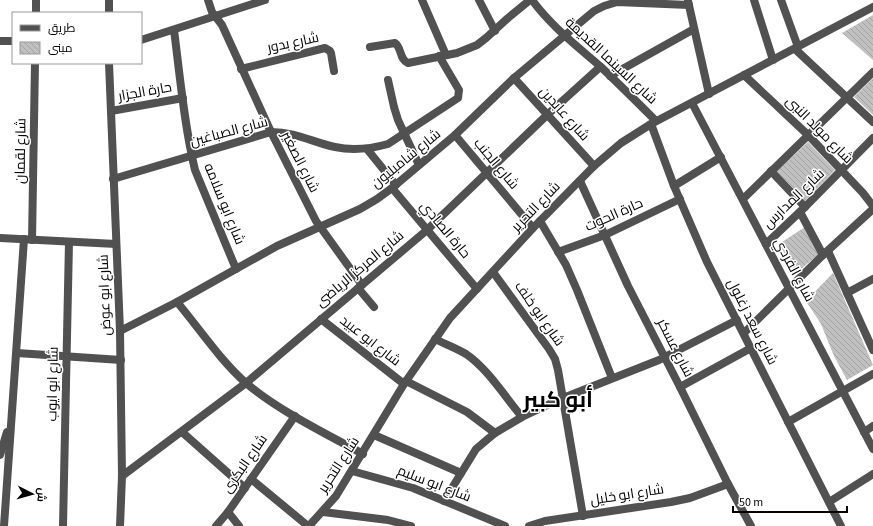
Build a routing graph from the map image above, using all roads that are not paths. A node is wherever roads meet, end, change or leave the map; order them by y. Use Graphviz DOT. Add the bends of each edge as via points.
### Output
graph roads {
  1 [pos="36,0"];
  2 [pos="109,0"];
  3 [pos="208,0"];
  4 [pos="265,0"];
  5 [pos="422,0"];
  6 [pos="479,0"];
  7 [pos="531,0"];
  8 [pos="754,0"];
  9 [pos="780,0"];
  10 [pos="617,1"];
  11 [pos="689,3"];
  12 [pos="873,7"];
  13 [pos="36,12"];
  14 [pos="109,12"];
  15 [pos="215,16"];
  16 [pos="694,29"];
  17 [pos="174,30"];
  18 [pos="494,31"];
  19 [pos="565,36"];
  20 [pos="142,40"];
  21 [pos="0,41"];
  22 [pos="12,41"];
  23 [pos="370,47"];
  24 [pos="796,48"];
  25 [pos="442,56"];
  26 [pos="773,60"];
  27 [pos="35,64"];
  28 [pos="109,64"];
  29 [pos="600,67"];
  30 [pos="241,68"];
  31 [pos="334,71"];
  32 [pos="873,72"];
  33 [pos="744,75"];
  34 [pos="610,76"];
  35 [pos="514,78"];
  36 [pos="388,80"];
  37 [pos="708,94"];
  38 [pos="183,98"];
  39 [pos="847,98"];
  40 [pos="692,103"];
  41 [pos="111,111"];
  42 [pos="547,115"];
  43 [pos="654,122"];
  44 [pos="873,122"];
  45 [pos="271,132"];
  46 [pos="404,134"];
  47 [pos="455,135"];
  48 [pos="808,135"];
  49 [pos="873,138"];
  50 [pos="367,148"];
  51 [pos="192,155"];
  52 [pos="721,157"];
  53 [pos="419,165"];
  54 [pos="594,166"];
  55 [pos="841,170"];
  56 [pos="771,171"];
  57 [pos="487,174"];
  58 [pos="113,179"];
  59 [pos="580,181"];
  60 [pos="394,186"];
  61 [pos="674,186"];
  62 [pos="742,198"];
  63 [pos="680,199"];
  64 [pos="873,206"];
  65 [pos="803,209"];
  66 [pos="873,209"];
  67 [pos="540,221"];
  68 [pos="319,227"];
  69 [pos="533,228"];
  70 [pos="427,230"];
  71 [pos="605,235"];
  72 [pos="0,238"];
  73 [pos="28,239"];
  74 [pos="69,242"];
  75 [pos="116,244"];
  76 [pos="766,244"];
  77 [pos="558,252"];
  78 [pos="826,253"];
  79 [pos="236,269"];
  80 [pos="493,272"];
  81 [pos="873,279"];
  82 [pos="360,286"];
  83 [pos="789,288"];
  84 [pos="477,289"];
  85 [pos="847,293"];
  86 [pos="177,302"];
  87 [pos="374,307"];
  88 [pos="321,319"];
  89 [pos="737,320"];
  90 [pos="120,331"];
  91 [pos="744,333"];
  92 [pos="435,339"];
  93 [pos="751,348"];
  94 [pos="873,350"];
  95 [pos="17,353"];
  96 [pos="67,356"];
  97 [pos="665,357"];
  98 [pos="121,360"];
  99 [pos="873,374"];
  100 [pos="612,378"];
  101 [pos="405,382"];
  102 [pos="246,383"];
  103 [pos="680,387"];
  104 [pos="843,391"];
  105 [pos="563,398"];
  106 [pos="295,416"];
  107 [pos="522,417"];
  108 [pos="11,418"];
  109 [pos="788,422"];
  110 [pos="873,426"];
  111 [pos="182,432"];
  112 [pos="864,432"];
  113 [pos="495,433"];
  114 [pos="374,434"];
  115 [pos="873,449"];
  116 [pos="363,454"];
  117 [pos="0,455"];
  118 [pos="352,471"];
  119 [pos="461,473"];
  120 [pos="873,474"];
  121 [pos="122,476"];
  122 [pos="252,479"];
  123 [pos="728,484"];
  124 [pos="245,488"];
  125 [pos="444,501"];
  126 [pos="829,502"];
  127 [pos="228,512"];
  128 [pos="323,512"];
  129 [pos="583,516"];
  130 [pos="4,526"];
  131 [pos="63,526"];
  132 [pos="120,526"];
  133 [pos="216,526"];
  134 [pos="239,526"];
  135 [pos="309,526"];
  136 [pos="411,526"];
  137 [pos="504,526"];
  138 [pos="529,526"];
  139 [pos="751,526"];
  140 [pos="841,526"];
  1 -- 13 [label="street"];
  2 -- 14 [label="street"];
  3 -- 15 [label="street, شارع الصغير"];
  4 -- 15 [label="street"];
  5 -- 25 [label="street, شارع الصباغين"];
  6 -- 18 [label="street"];
  7 -- 18 [label="street"];
  7 -- 19 [label="street, شارع السينما القديمة"];
  8 -- 26 [label="street"];
  9 -- 24 [label="street"];
  10 -- 11 [label="street, شارع شامبليون"];
  10 -- 19 [label="street, شارع شامبليون" via="594,11"];
  11 -- 16 [label="street"];
  12 -- 24 [label="street, شارع التحرير"];
  15 -- 17 [label="street"];
  15 -- 30 [label="street, شارع الصغير" via="222,25"];
  16 -- 34 [label="street"];
  16 -- 37 [label="street"];
  17 -- 20 [label="street"];
  17 -- 38 [label="street, شارع ابو سلامه"];
  18 -- 25 [label="street" via="472,47"];
  19 -- 29 [label="street, شارع السينما القديمة"];
  19 -- 35 [label="street, شارع شامبليون"];
  21 -- 22 [label="street"];
  23 -- 25 [label="street" via="395,43 402,58 408,63"];
  24 -- 26 [label="street, شارع التحرير"];
  24 -- 39 [label="street"];
  25 -- 46 [label="street, شارع الصباغين" via="459,90 458,98"];
  26 -- 33 [label="street, شارع التحرير"];
  27 -- 73 [label="street, شارع لقمان"];
  28 -- 41 [label="street, شارع ابو عوض"];
  29 -- 34 [label="street, شارع السينما القديمة"];
  29 -- 42 [label="street, شارع المركز الرياضى"];
  30 -- 31 [label="street, شارع بدور" via="325,48 331,53"];
  30 -- 45 [label="street, شارع الصغير"];
  32 -- 39 [label="street"];
  33 -- 37 [label="street, شارع التحرير"];
  33 -- 48 [label="street, شارع مولد النبى"];
  34 -- 43 [label="street, شارع السينما القديمة"];
  35 -- 42 [label="street, شارع عابدين"];
  35 -- 47 [label="street, شارع شامبليون"];
  36 -- 46 [label="street"];
  37 -- 40 [label="street, شارع التحرير"];
  38 -- 41 [label="street, حارة الجزار"];
  38 -- 51 [label="street, شارع ابو سلامه"];
  39 -- 44 [label="street"];
  39 -- 48 [label="street"];
  40 -- 43 [label="street, شارع التحرير"];
  40 -- 52 [label="street, شارع الفردي"];
  41 -- 58 [label="street, شارع ابو عوض"];
  42 -- 54 [label="street, شارع عابدين"];
  42 -- 57 [label="street, شارع المركز الرياضى"];
  43 -- 54 [label="street, شارع التحرير" via="621,143"];
  43 -- 61 [label="street, شارع سعد زغلول"];
  45 -- 50 [label="street, شارع الصباغين" via="293,134 333,147"];
  45 -- 51 [label="street, شارع الصباغين"];
  45 -- 68 [label="street, شارع الصغير"];
  46 -- 50 [label="street, شارع الصباغين" via="388,144"];
  46 -- 53 [label="street"];
  47 -- 53 [label="street, شارع شامبليون"];
  47 -- 57 [label="street, شارع الجنب"];
  48 -- 55 [label="street, شارع مولد النبى"];
  48 -- 56 [label="street"];
  49 -- 55 [label="street, شارع المدارس"];
  50 -- 60 [label="street, حارة الصادي"];
  51 -- 58 [label="street, شارع الصباغين"];
  51 -- 79 [label="street, شارع ابو سلامه" via="201,184"];
  52 -- 61 [label="street"];
  52 -- 62 [label="street, شارع الفردي"];
  53 -- 60 [label="street, شارع شامبليون"];
  54 -- 59 [label="street, شارع التحرير"];
  55 -- 64 [label="street, شارع مولد النبى"];
  55 -- 65 [label="street, شارع المدارس"];
  56 -- 62 [label="street"];
  56 -- 65 [label="street"];
  57 -- 69 [label="street, شارع الجنب"];
  57 -- 70 [label="street, شارع المركز الرياضى"];
  58 -- 75 [label="street, شارع ابو عوض"];
  59 -- 67 [label="street, شارع التحرير"];
  59 -- 71 [label="street, شارع عسكر"];
  60 -- 68 [label="street, شارع شامبليون" via="360,210"];
  60 -- 70 [label="street, حارة الصادي"];
  61 -- 63 [label="street, شارع سعد زغلول"];
  62 -- 76 [label="street, شارع الفردي"];
  63 -- 71 [label="street, حارة الحوت"];
  63 -- 89 [label="street, شارع سعد زغلول" via="707,262"];
  65 -- 76 [label="street, شارع المدارس"];
  65 -- 78 [label="street"];
  66 -- 78 [label="street"];
  67 -- 69 [label="street, شارع التحرير"];
  67 -- 77 [label="street"];
  68 -- 79 [label="street, شارع شامبليون"];
  68 -- 82 [label="street, شارع الصغير"];
  69 -- 80 [label="street, شارع التحرير"];
  70 -- 82 [label="street, شارع المركز الرياضى"];
  70 -- 84 [label="street, حارة الصادي"];
  71 -- 77 [label="street, حارة الحوت"];
  71 -- 97 [label="street, شارع عسكر"];
  72 -- 73 [label="street"];
  73 -- 74 [label="street"];
  73 -- 95 [label="street, شارع لقمان"];
  74 -- 75 [label="street"];
  74 -- 96 [label="street, شارع ابو ايوب"];
  75 -- 90 [label="street, شارع ابو عوض"];
  76 -- 83 [label="street, شارع الفردي"];
  77 -- 100 [label="street" via="577,290"];
  78 -- 83 [label="street"];
  78 -- 85 [label="street"];
  79 -- 86 [label="street, شارع شامبليون"];
  80 -- 84 [label="street, شارع التحرير"];
  80 -- 105 [label="street, شارع ابو خلف" via="552,354"];
  81 -- 85 [label="street"];
  82 -- 87 [label="street, شارع الصغير"];
  82 -- 88 [label="street, شارع المركز الرياضى"];
  83 -- 91 [label="street"];
  83 -- 104 [label="street, شارع الفردي"];
  84 -- 92 [label="street, شارع التحرير" via="450,318"];
  85 -- 94 [label="street"];
  86 -- 90 [label="street, شارع شامبليون"];
  86 -- 102 [label="street"];
  88 -- 101 [label="street, شارع ابو عبيد"];
  88 -- 102 [label="street, شارع المركز الرياضى"];
  89 -- 91 [label="street, شارع سعد زغلول"];
  89 -- 97 [label="street"];
  90 -- 98 [label="street, شارع ابو عوض"];
  91 -- 93 [label="street, شارع سعد زغلول"];
  92 -- 101 [label="street, شارع التحرير"];
  92 -- 107 [label="street" via="466,354 476,362"];
  93 -- 103 [label="street"];
  93 -- 109 [label="street, شارع سعد زغلول"];
  95 -- 96 [label="street"];
  95 -- 108 [label="street, شارع لقمان"];
  96 -- 98 [label="street"];
  96 -- 131 [label="street, شارع ابو ايوب"];
  97 -- 100 [label="street"];
  97 -- 103 [label="street, شارع عسكر"];
  98 -- 121 [label="street, شارع ابو عوض"];
  99 -- 104 [label="street"];
  100 -- 105 [label="street"];
  101 -- 113 [label="street, شارع ابو عبيد" via="467,412"];
  101 -- 114 [label="street, شارع التحرير"];
  102 -- 106 [label="street"];
  102 -- 111 [label="street, شارع المركز الرياضى"];
  103 -- 123 [label="street, شارع عسكر"];
  104 -- 109 [label="street"];
  104 -- 112 [label="street, شارع الفردي"];
  105 -- 107 [label="street"];
  105 -- 129 [label="street, شارع ابو خلف"];
  106 -- 116 [label="street"];
  106 -- 122 [label="street, شارع البكرى"];
  107 -- 113 [label="street"];
  108 -- 117 [label="street"];
  108 -- 130 [label="street"];
  109 -- 126 [label="street, شارع سعد زغلول"];
  110 -- 112 [label="street"];
  111 -- 121 [label="street, شارع المركز الرياضى"];
  111 -- 124 [label="street"];
  112 -- 115 [label="street, شارع الفردي"];
  113 -- 119 [label="street" via="476,449"];
  114 -- 116 [label="street, شارع التحرير"];
  114 -- 119 [label="street"];
  116 -- 118 [label="street, شارع التحرير"];
  118 -- 125 [label="street, شارع ابو سليم" via="413,488"];
  118 -- 128 [label="street, شارع التحرير"];
  119 -- 125 [label="street"];
  120 -- 126 [label="street"];
  121 -- 132 [label="street, شارع ابو عوض"];
  122 -- 124 [label="street, شارع البكرى"];
  122 -- 135 [label="street"];
  123 -- 129 [label="street, شارع ابو خليل" via="690,498"];
  123 -- 139 [label="street, شارع عسكر"];
  124 -- 127 [label="street, شارع البكرى"];
  125 -- 137 [label="street, شارع ابو سليم"];
  126 -- 140 [label="street, شارع سعد زغلول"];
  127 -- 133 [label="street, شارع البكرى"];
  127 -- 134 [label="street"];
  128 -- 135 [label="street, شارع التحرير"];
  128 -- 136 [label="street" via="388,520"];
  129 -- 138 [label="street, شارع ابو خليل"];
}
